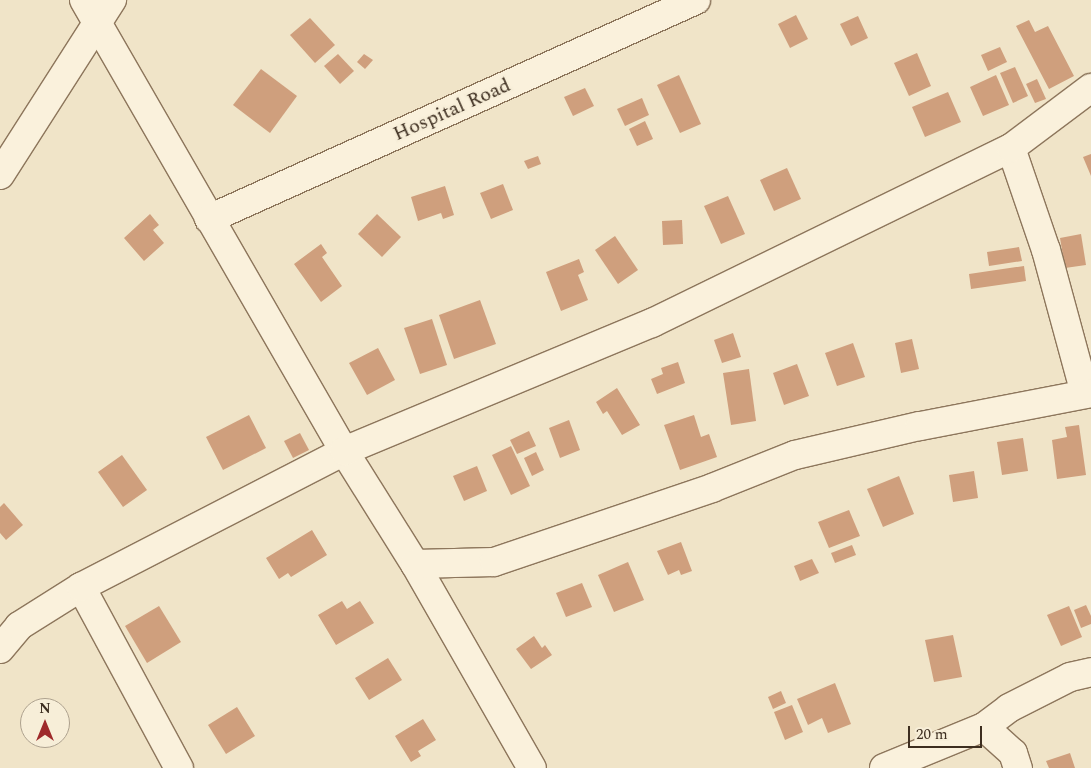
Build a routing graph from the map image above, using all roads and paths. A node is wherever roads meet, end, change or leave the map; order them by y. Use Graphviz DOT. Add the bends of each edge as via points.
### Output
graph roads {
  1 [pos="696,0"];
  2 [pos="98,7"];
  3 [pos="1091,88"];
  4 [pos="1011,148"];
  5 [pos="0,175"];
  6 [pos="209,219"];
  7 [pos="1088,394"];
  8 [pos="344,451"];
  9 [pos="416,564"];
  10 [pos="81,587"];
  11 [pos="0,649"];
  12 [pos="1091,672"];
  13 [pos="984,727"];
  14 [pos="180,768"];
  15 [pos="532,768"];
  16 [pos="884,768"];
  17 [pos="1018,768"];
  1 -- 6 [label="street, Hospital Road"];
  2 -- 5 [label="street"];
  2 -- 6 [label="street"];
  3 -- 4 [label="street"];
  4 -- 7 [label="street" via="1046,250"];
  4 -- 8 [label="street" via="652,323"];
  6 -- 8 [label="street"];
  7 -- 9 [label="street" via="795,454 712,488 494,562"];
  8 -- 9 [label="street"];
  8 -- 10 [label="street"];
  9 -- 15 [label="street"];
  10 -- 11 [label="street" via="19,626"];
  10 -- 14 [label="street"];
  12 -- 13 [label="street" via="1062,681 1009,708"];
  13 -- 16 [label="street"];
  13 -- 17 [label="street" via="1013,752"];
}
